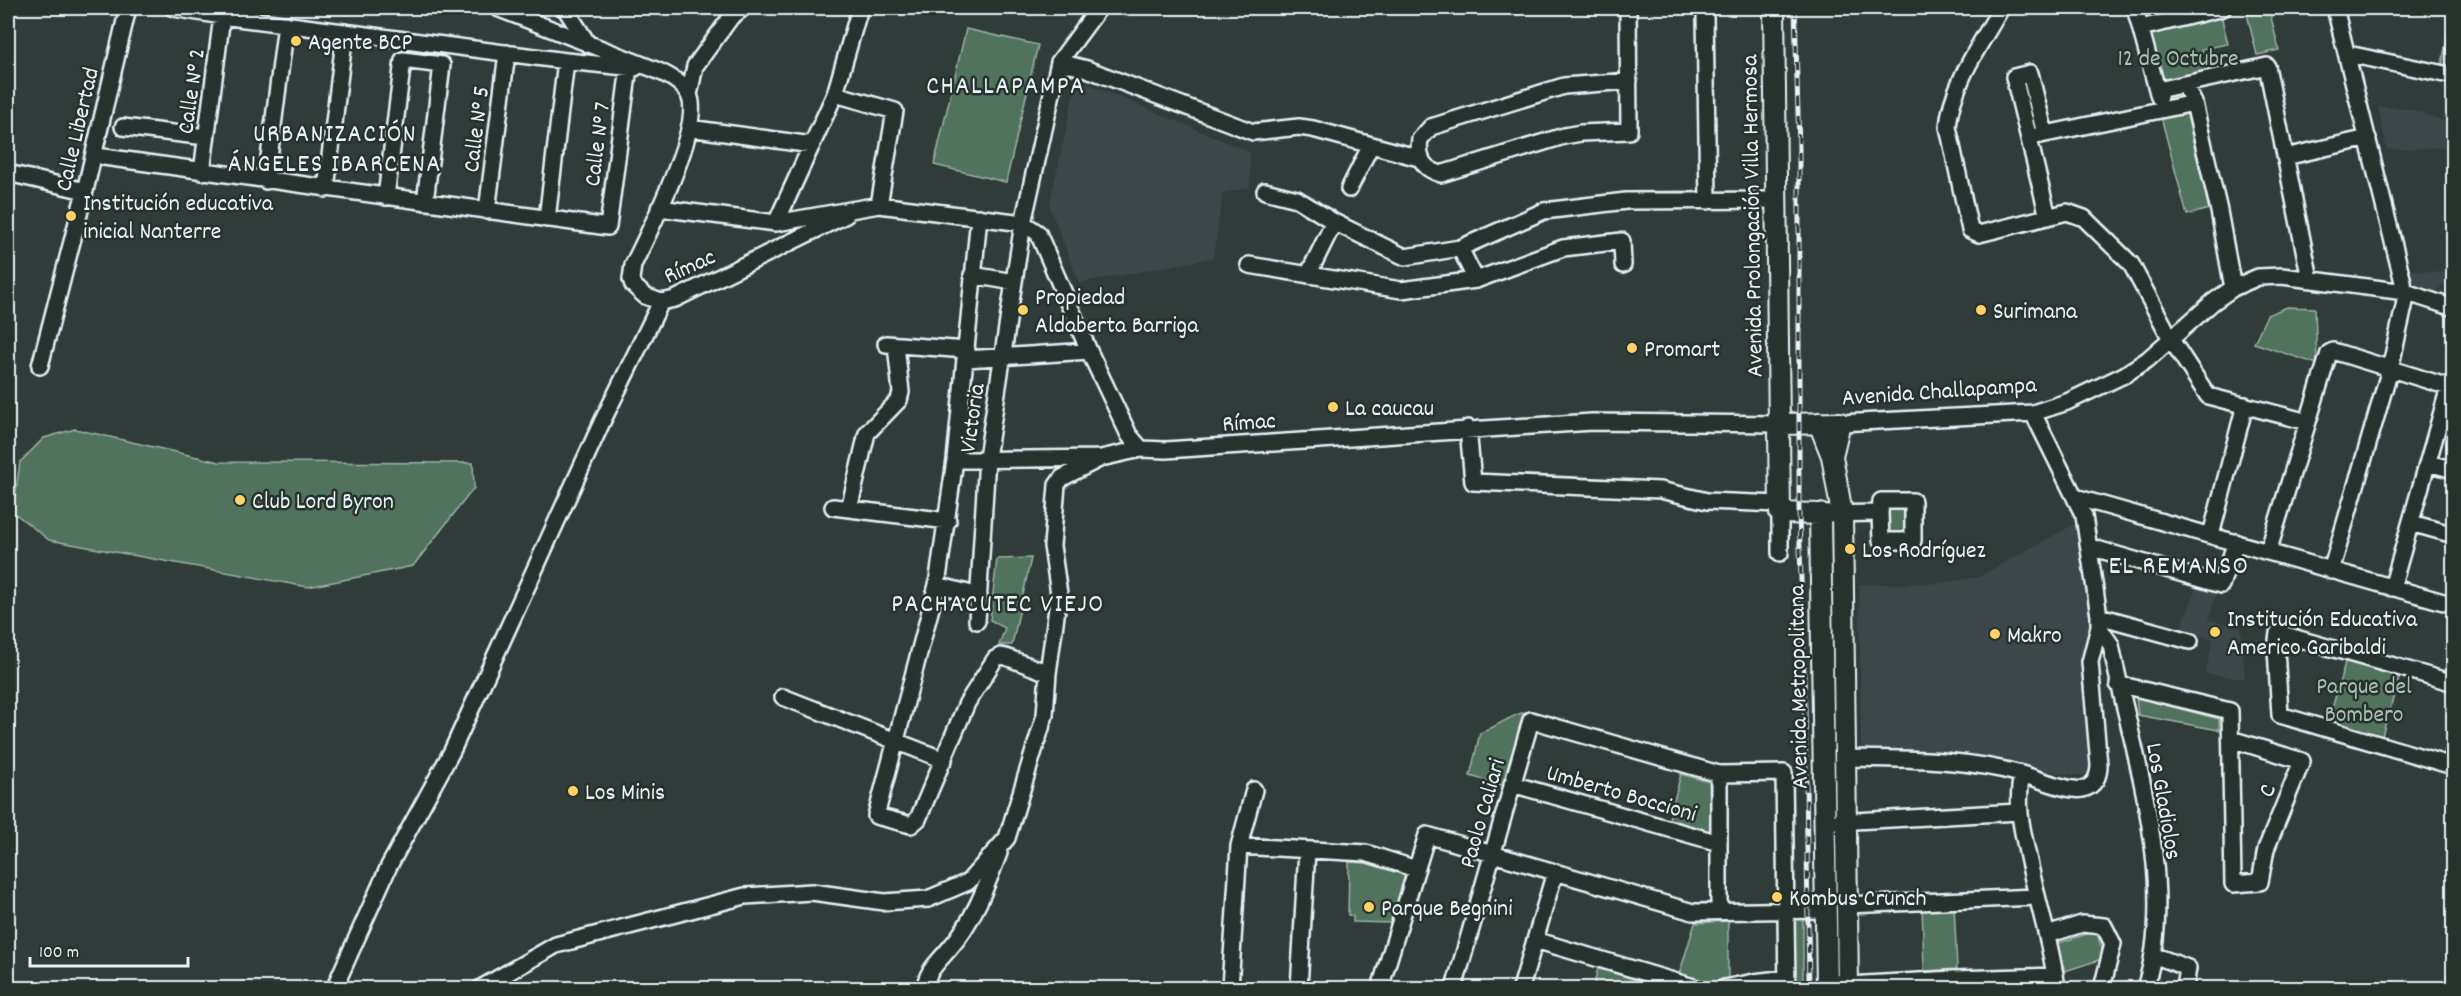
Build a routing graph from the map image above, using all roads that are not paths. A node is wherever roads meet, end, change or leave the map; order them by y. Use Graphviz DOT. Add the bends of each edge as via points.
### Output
graph roads {
  1 [pos="128,8"];
  2 [pos="173,8"];
  3 [pos="497,8"];
  4 [pos="565,8"];
  5 [pos="743,8"];
  6 [pos="860,8"];
  7 [pos="1099,8"];
  8 [pos="1628,8"];
  9 [pos="1774,8"];
  10 [pos="2001,8"];
  11 [pos="2135,8"];
  12 [pos="2223,8"];
  13 [pos="2335,8"];
  14 [pos="214,13"];
  15 [pos="1705,15"];
  16 [pos="279,18"];
  17 [pos="2141,28"];
  18 [pos="345,32"];
  19 [pos="588,44"];
  20 [pos="507,53"];
  21 [pos="2348,54"];
  22 [pos="566,61"];
  23 [pos="1059,62"];
  24 [pos="629,67"];
  25 [pos="656,70"];
  26 [pos="2454,76"];
  27 [pos="1629,81"];
  28 [pos="2184,84"];
  29 [pos="2158,90"];
  30 [pos="835,94"];
  31 [pos="689,95"];
  32 [pos="2194,103"];
  33 [pos="2158,109"];
  34 [pos="123,127"];
  35 [pos="689,128"];
  36 [pos="2045,134"];
  37 [pos="206,137"];
  38 [pos="2029,138"];
  39 [pos="2368,138"];
  40 [pos="812,145"];
  41 [pos="1371,145"];
  42 [pos="104,157"];
  43 [pos="2285,157"];
  44 [pos="1419,158"];
  45 [pos="8,172"];
  46 [pos="202,172"];
  47 [pos="266,181"];
  48 [pos="326,189"];
  49 [pos="1349,189"];
  50 [pos="1265,190"];
  51 [pos="85,191"];
  52 [pos="386,197"];
  53 [pos="1776,200"];
  54 [pos="1708,201"];
  55 [pos="425,202"];
  56 [pos="879,205"];
  57 [pos="862,207"];
  58 [pos="659,208"];
  59 [pos="487,211"];
  60 [pos="979,217"];
  61 [pos="2048,217"];
  62 [pos="547,219"];
  63 [pos="1334,222"];
  64 [pos="776,223"];
  65 [pos="1023,224"];
  66 [pos="1460,248"];
  67 [pos="1249,265"];
  68 [pos="1623,265"];
  69 [pos="972,275"];
  70 [pos="1308,275"];
  71 [pos="2310,279"];
  72 [pos="1476,280"];
  73 [pos="1014,282"];
  74 [pos="2233,288"];
  75 [pos="2405,292"];
  76 [pos="661,302"];
  77 [pos="2454,308"];
  78 [pos="2172,340"];
  79 [pos="1089,351"];
  80 [pos="966,354"];
  81 [pos="1002,358"];
  82 [pos="40,366"];
  83 [pos="2391,369"];
  84 [pos="2245,405"];
  85 [pos="2033,413"];
  86 [pos="2308,422"];
  87 [pos="1819,423"];
  88 [pos="1840,423"];
  89 [pos="1780,424"];
  90 [pos="1468,428"];
  91 [pos="1141,449"];
  92 [pos="1832,456"];
  93 [pos="987,458"];
  94 [pos="1101,458"];
  95 [pos="955,460"];
  96 [pos="2428,463"];
  97 [pos="2454,470"];
  98 [pos="2075,497"];
  99 [pos="833,507"];
  100 [pos="1779,508"];
  101 [pos="849,509"];
  102 [pos="1880,513"];
  103 [pos="1820,514"];
  104 [pos="1842,514"];
  105 [pos="948,521"];
  106 [pos="2411,523"];
  107 [pos="2211,535"];
  108 [pos="2454,535"];
  109 [pos="2236,542"];
  110 [pos="2090,548"];
  111 [pos="2268,552"];
  112 [pos="1780,554"];
  113 [pos="2331,571"];
  114 [pos="937,585"];
  115 [pos="2392,588"];
  116 [pos="979,596"];
  117 [pos="2454,605"];
  118 [pos="977,621"];
  119 [pos="2098,622"];
  120 [pos="2190,641"];
  121 [pos="1048,673"];
  122 [pos="2454,683"];
  123 [pos="2118,684"];
  124 [pos="783,697"];
  125 [pos="2231,739"];
  126 [pos="896,741"];
  127 [pos="2454,752"];
  128 [pos="1844,758"];
  129 [pos="944,760"];
  130 [pos="1719,774"];
  131 [pos="2022,774"];
  132 [pos="1512,784"];
  133 [pos="1254,790"];
  134 [pos="2019,812"];
  135 [pos="1825,821"];
  136 [pos="1845,823"];
  137 [pos="1003,842"];
  138 [pos="1719,843"];
  139 [pos="1239,846"];
  140 [pos="1307,850"];
  141 [pos="1492,854"];
  142 [pos="1416,869"];
  143 [pos="1555,872"];
  144 [pos="2036,897"];
  145 [pos="1846,905"];
  146 [pos="1786,910"];
  147 [pos="1826,910"];
  148 [pos="1719,911"];
  149 [pos="2048,935"];
  150 [pos="1535,940"];
  151 [pos="2153,955"];
  152 [pos="2056,982"];
  153 [pos="1787,983"];
  154 [pos="1827,986"];
  155 [pos="1848,987"];
  156 [pos="336,988"];
  157 [pos="481,988"];
  158 [pos="925,988"];
  159 [pos="1230,988"];
  160 [pos="1299,988"];
  161 [pos="1380,988"];
  162 [pos="1454,988"];
  163 [pos="1521,988"];
  164 [pos="1697,988"];
  165 [pos="1724,988"];
  166 [pos="2102,988"];
  167 [pos="2145,988"];
  168 [pos="2185,988"];
  1 -- 51 [label="street, Calle Libertad"];
  2 -- 14 [label="street"];
  3 -- 19 [label="street"];
  4 -- 19 [label="street"];
  5 -- 31 [label="street" via="731,17 695,66"];
  6 -- 30 [label="street"];
  7 -- 23 [label="street"];
  8 -- 27 [label="street"];
  9 -- 53 [label="main road, Avenida Prolongación Villa Hermosa"];
  10 -- 61 [label="street" via="1949,112 1948,127 1970,230 1978,234"];
  11 -- 17 [label="street"];
  12 -- 17 [label="street"];
  13 -- 21 [label="street"];
  14 -- 16 [label="street"];
  14 -- 37 [label="street, Calle N° 2"];
  15 -- 54 [label="street"];
  16 -- 18 [label="street"];
  16 -- 47 [label="street"];
  17 -- 29 [label="street"];
  18 -- 20 [label="street"];
  18 -- 48 [label="street"];
  19 -- 25 [label="street"];
  20 -- 22 [label="street"];
  20 -- 59 [label="street, Calle N° 5"];
  21 -- 26 [label="street"];
  21 -- 39 [label="street"];
  22 -- 24 [label="street"];
  22 -- 62 [label="street"];
  23 -- 41 [label="street" via="1253,132 1299,127"];
  23 -- 65 [label="street, Victoria"];
  24 -- 25 [label="street"];
  24 -- 62 [label="street, Calle N° 7" via="608,227"];
  25 -- 31 [label="street" via="675,80"];
  27 -- 44 [label="street" via="1564,86 1431,127 1420,139"];
  27 -- 44 [label="street" via="1629,131 1564,136 1441,174"];
  28 -- 29 [label="street"];
  28 -- 32 [label="street"];
  28 -- 43 [label="street" via="2266,66"];
  29 -- 33 [label="street"];
  30 -- 40 [label="street"];
  30 -- 56 [label="street" via="895,111"];
  31 -- 35 [label="street"];
  32 -- 33 [label="street"];
  32 -- 74 [label="street"];
  33 -- 36 [label="street"];
  34 -- 37 [label="street"];
  35 -- 40 [label="street"];
  35 -- 58 [label="street"];
  36 -- 38 [label="street"];
  36 -- 38 [label="street" via="2030,73 2014,77"];
  37 -- 46 [label="street, Calle N° 2"];
  38 -- 61 [label="street"];
  39 -- 43 [label="street"];
  39 -- 75 [label="street"];
  40 -- 64 [label="street"];
  41 -- 44 [label="street"];
  41 -- 49 [label="street"];
  42 -- 46 [label="street"];
  43 -- 71 [label="street"];
  45 -- 51 [label="street"];
  46 -- 47 [label="street"];
  47 -- 48 [label="street"];
  48 -- 52 [label="street"];
  50 -- 63 [label="street" via="1297,199"];
  51 -- 82 [label="street, Calle Libertad"];
  52 -- 55 [label="street"];
  52 -- 55 [label="street" via="403,60 442,65"];
  53 -- 54 [label="street"];
  53 -- 89 [label="main road, Avenida Prolongación Villa Hermosa"];
  54 -- 66 [label="street" via="1626,201 1544,211"];
  55 -- 59 [label="street"];
  56 -- 57 [label="street, Rímac"];
  56 -- 60 [label="street, Rímac"];
  57 -- 64 [label="street, Rímac"];
  57 -- 76 [label="street, Rímac" via="675,299"];
  58 -- 64 [label="street, Rímac"];
  58 -- 76 [label="street, Rímac" via="633,265 631,279 645,296"];
  59 -- 62 [label="street"];
  60 -- 65 [label="street, Rímac"];
  60 -- 69 [label="street"];
  61 -- 78 [label="street" via="2067,212 2084,218 2131,264"];
  63 -- 66 [label="street" via="1405,257"];
  63 -- 70 [label="street"];
  65 -- 73 [label="street, Victoria"];
  65 -- 79 [label="street" via="1038,233"];
  66 -- 72 [label="street"];
  67 -- 70 [label="street"];
  68 -- 72 [label="street" via="1622,241 1563,248"];
  69 -- 73 [label="street"];
  69 -- 80 [label="street"];
  70 -- 72 [label="street" via="1401,290"];
  71 -- 74 [label="street, Avenida Challapampa" via="2258,277"];
  71 -- 75 [label="street, Avenida Challapampa"];
  73 -- 81 [label="street, Victoria"];
  74 -- 78 [label="street, Avenida Challapampa"];
  75 -- 77 [label="street, Avenida Challapampa"];
  75 -- 83 [label="street"];
  76 -- 156 [label="street" via="452,751 389,866"];
  78 -- 84 [label="street" via="2210,397"];
  78 -- 85 [label="street, Avenida Challapampa" via="2124,375"];
  79 -- 81 [label="street"];
  79 -- 91 [label="street" via="1129,435"];
  80 -- 81 [label="street"];
  80 -- 95 [label="street"];
  80 -- 101 [label="street" via="891,345 901,392 899,400 867,433"];
  81 -- 93 [label="street, Victoria"];
  83 -- 86 [label="street" via="2330,351"];
  83 -- 96 [label="street" via="2450,387"];
  83 -- 113 [label="street"];
  84 -- 86 [label="street"];
  84 -- 107 [label="street"];
  85 -- 88 [label="street, Avenida Challapampa"];
  85 -- 98 [label="street"];
  86 -- 111 [label="street"];
  87 -- 88 [label="main road, Avenida Challapampa"];
  87 -- 89 [label="main road, Avenida Challapampa"];
  87 -- 92 [label="main road, Avenida Metropolitana"];
  88 -- 92 [label="main road, Avenida Metropolitana"];
  89 -- 90 [label="street, Rímac" via="1592,422"];
  89 -- 100 [label="main road"];
  90 -- 91 [label="street, Rímac"];
  90 -- 100 [label="street" via="1473,483 1660,490 1707,501"];
  91 -- 94 [label="street, Rímac"];
  92 -- 104 [label="main road, Avenida Metropolitana"];
  93 -- 94 [label="street"];
  93 -- 95 [label="street"];
  93 -- 116 [label="street, Victoria"];
  94 -- 121 [label="street" via="1062,478 1057,485 1052,546 1059,594"];
  95 -- 105 [label="street"];
  96 -- 97 [label="street"];
  96 -- 106 [label="street"];
  98 -- 107 [label="street"];
  98 -- 110 [label="street" via="2084,516"];
  99 -- 101 [label="street"];
  100 -- 103 [label="main road"];
  100 -- 112 [label="street"];
  101 -- 105 [label="street"];
  102 -- 104 [label="street"];
  103 -- 104 [label="street"];
  103 -- 135 [label="main road, Avenida Metropolitana"];
  104 -- 128 [label="main road, Avenida Metropolitana"];
  105 -- 114 [label="street"];
  106 -- 108 [label="street"];
  106 -- 115 [label="street"];
  107 -- 109 [label="street"];
  109 -- 110 [label="street" via="2221,585"];
  109 -- 111 [label="street"];
  110 -- 119 [label="street"];
  111 -- 113 [label="street"];
  113 -- 115 [label="street"];
  114 -- 116 [label="street"];
  114 -- 126 [label="street"];
  115 -- 117 [label="street"];
  116 -- 118 [label="street, Victoria"];
  119 -- 120 [label="street"];
  119 -- 123 [label="street, Los Gladiolos" via="2111,645"];
  119 -- 131 [label="street" via="2090,663 2099,765 2096,780 2088,787 2073,789"];
  121 -- 129 [label="street" via="1006,657 995,659 968,703"];
  121 -- 137 [label="street" via="1045,715"];
  122 -- 127 [label="street" via="2278,633 2280,715 2449,765"];
  123 -- 125 [label="street" via="2230,711"];
  123 -- 151 [label="street, Los Gladiolos" via="2154,850 2157,893"];
  124 -- 126 [label="street"];
  125 -- 125 [label="street, C" via="2233,884 2260,882 2266,849 2302,761"];
  126 -- 129 [label="street"];
  126 -- 129 [label="street" via="876,816 911,825 918,819"];
  128 -- 131 [label="street" via="1961,762"];
  128 -- 136 [label="main road, Avenida Metropolitana"];
  130 -- 132 [label="street, Paolo Caliari" via="1531,720"];
  130 -- 138 [label="street"];
  130 -- 146 [label="street" via="1784,773"];
  131 -- 134 [label="street"];
  132 -- 138 [label="street, Umberto Boccioni"];
  132 -- 141 [label="street, Paolo Caliari"];
  133 -- 139 [label="street"];
  134 -- 136 [label="street"];
  134 -- 144 [label="street"];
  135 -- 136 [label="street"];
  135 -- 147 [label="main road, Avenida Metropolitana"];
  136 -- 145 [label="main road, Avenida Metropolitana"];
  137 -- 157 [label="street" via="968,882 928,899 884,902 812,892 745,896 556,945"];
  137 -- 158 [label="street" via="983,894 960,936 927,975"];
  138 -- 148 [label="street"];
  139 -- 140 [label="street"];
  139 -- 159 [label="street"];
  140 -- 142 [label="street" via="1366,853"];
  140 -- 160 [label="street"];
  141 -- 142 [label="street" via="1427,834"];
  141 -- 143 [label="street"];
  141 -- 162 [label="street, Paolo Caliari"];
  142 -- 161 [label="street"];
  143 -- 148 [label="street" via="1693,912"];
  143 -- 150 [label="street"];
  144 -- 145 [label="street"];
  144 -- 149 [label="street"];
  145 -- 155 [label="main road, Avenida Metropolitana"];
  146 -- 147 [label="street"];
  146 -- 148 [label="street"];
  146 -- 153 [label="street"];
  147 -- 154 [label="main road, Avenida Metropolitana"];
  149 -- 152 [label="street"];
  149 -- 166 [label="street" via="2082,924 2104,926 2113,944"];
  150 -- 163 [label="street"];
  150 -- 164 [label="street"];
  151 -- 167 [label="street, Los Gladiolos"];
  151 -- 168 [label="street" via="2188,968"];
  152 -- 155 [label="street" via="1954,979"];
  153 -- 165 [label="street" via="1754,982"];
  154 -- 155 [label="street"];
}
